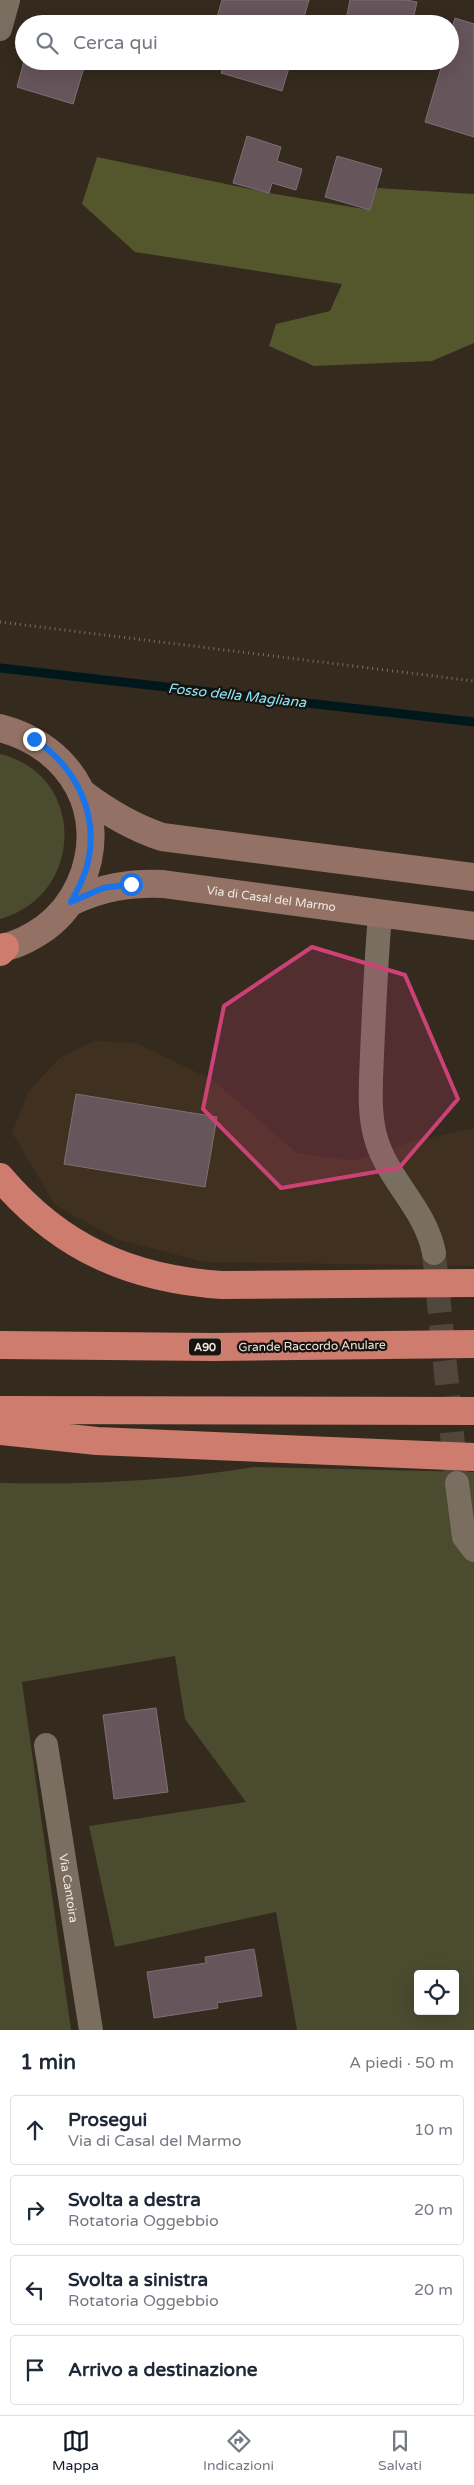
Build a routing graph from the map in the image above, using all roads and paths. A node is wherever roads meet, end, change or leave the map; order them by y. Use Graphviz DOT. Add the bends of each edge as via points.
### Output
graph roads {
  1 [pos="8,0"];
  2 [pos="0,29"];
  3 [pos="0,622"];
  4 [pos="474,681"];
  5 [pos="0,728"];
  6 [pos="82,793"];
  7 [pos="474,877"];
  8 [pos="71,902"];
  9 [pos="380,915"];
  10 [pos="474,926"];
  11 [pos="2,949"];
  12 [pos="0,1177"];
  13 [pos="434,1253"];
  14 [pos="468,1283"];
  15 [pos="474,1344"];
  16 [pos="0,1345"];
  17 [pos="0,1410"];
  18 [pos="472,1411"];
  19 [pos="0,1432"];
  20 [pos="474,1457"];
  21 [pos="457,1482"];
  22 [pos="474,1550"];
  23 [pos="46,1745"];
  24 [pos="91,2030"];
  1 -- 2 [label="street"];
  3 -- 4 [label="path"];
  5 -- 6 [label="main road" via="34,739 48,749 62,762"];
  6 -- 7 [label="main road" via="109,813 162,837"];
  6 -- 8 [label="main road" via="91,830 90,849 86,868"];
  8 -- 9 [label="main road, Via di Casal del Marmo" via="103,888 143,883"];
  8 -- 11 [label="main road" via="53,922 30,938"];
  9 -- 10 [label="main road, Via di Casal del Marmo"];
  9 -- 13 [label="street" via="371,1092 374,1131 377,1144 429,1232"];
  12 -- 14 [label="highway" via="54,1230 118,1265 148,1274 190,1283 222,1285"];
  15 -- 16 [label="highway, Grande Raccordo Anulare / A90"];
  17 -- 18 [label="highway"];
  19 -- 20 [label="highway" via="97,1441"];
  21 -- 22 [label="street" via="464,1538"];
  23 -- 24 [label="street, Via Cantoira"];
}
